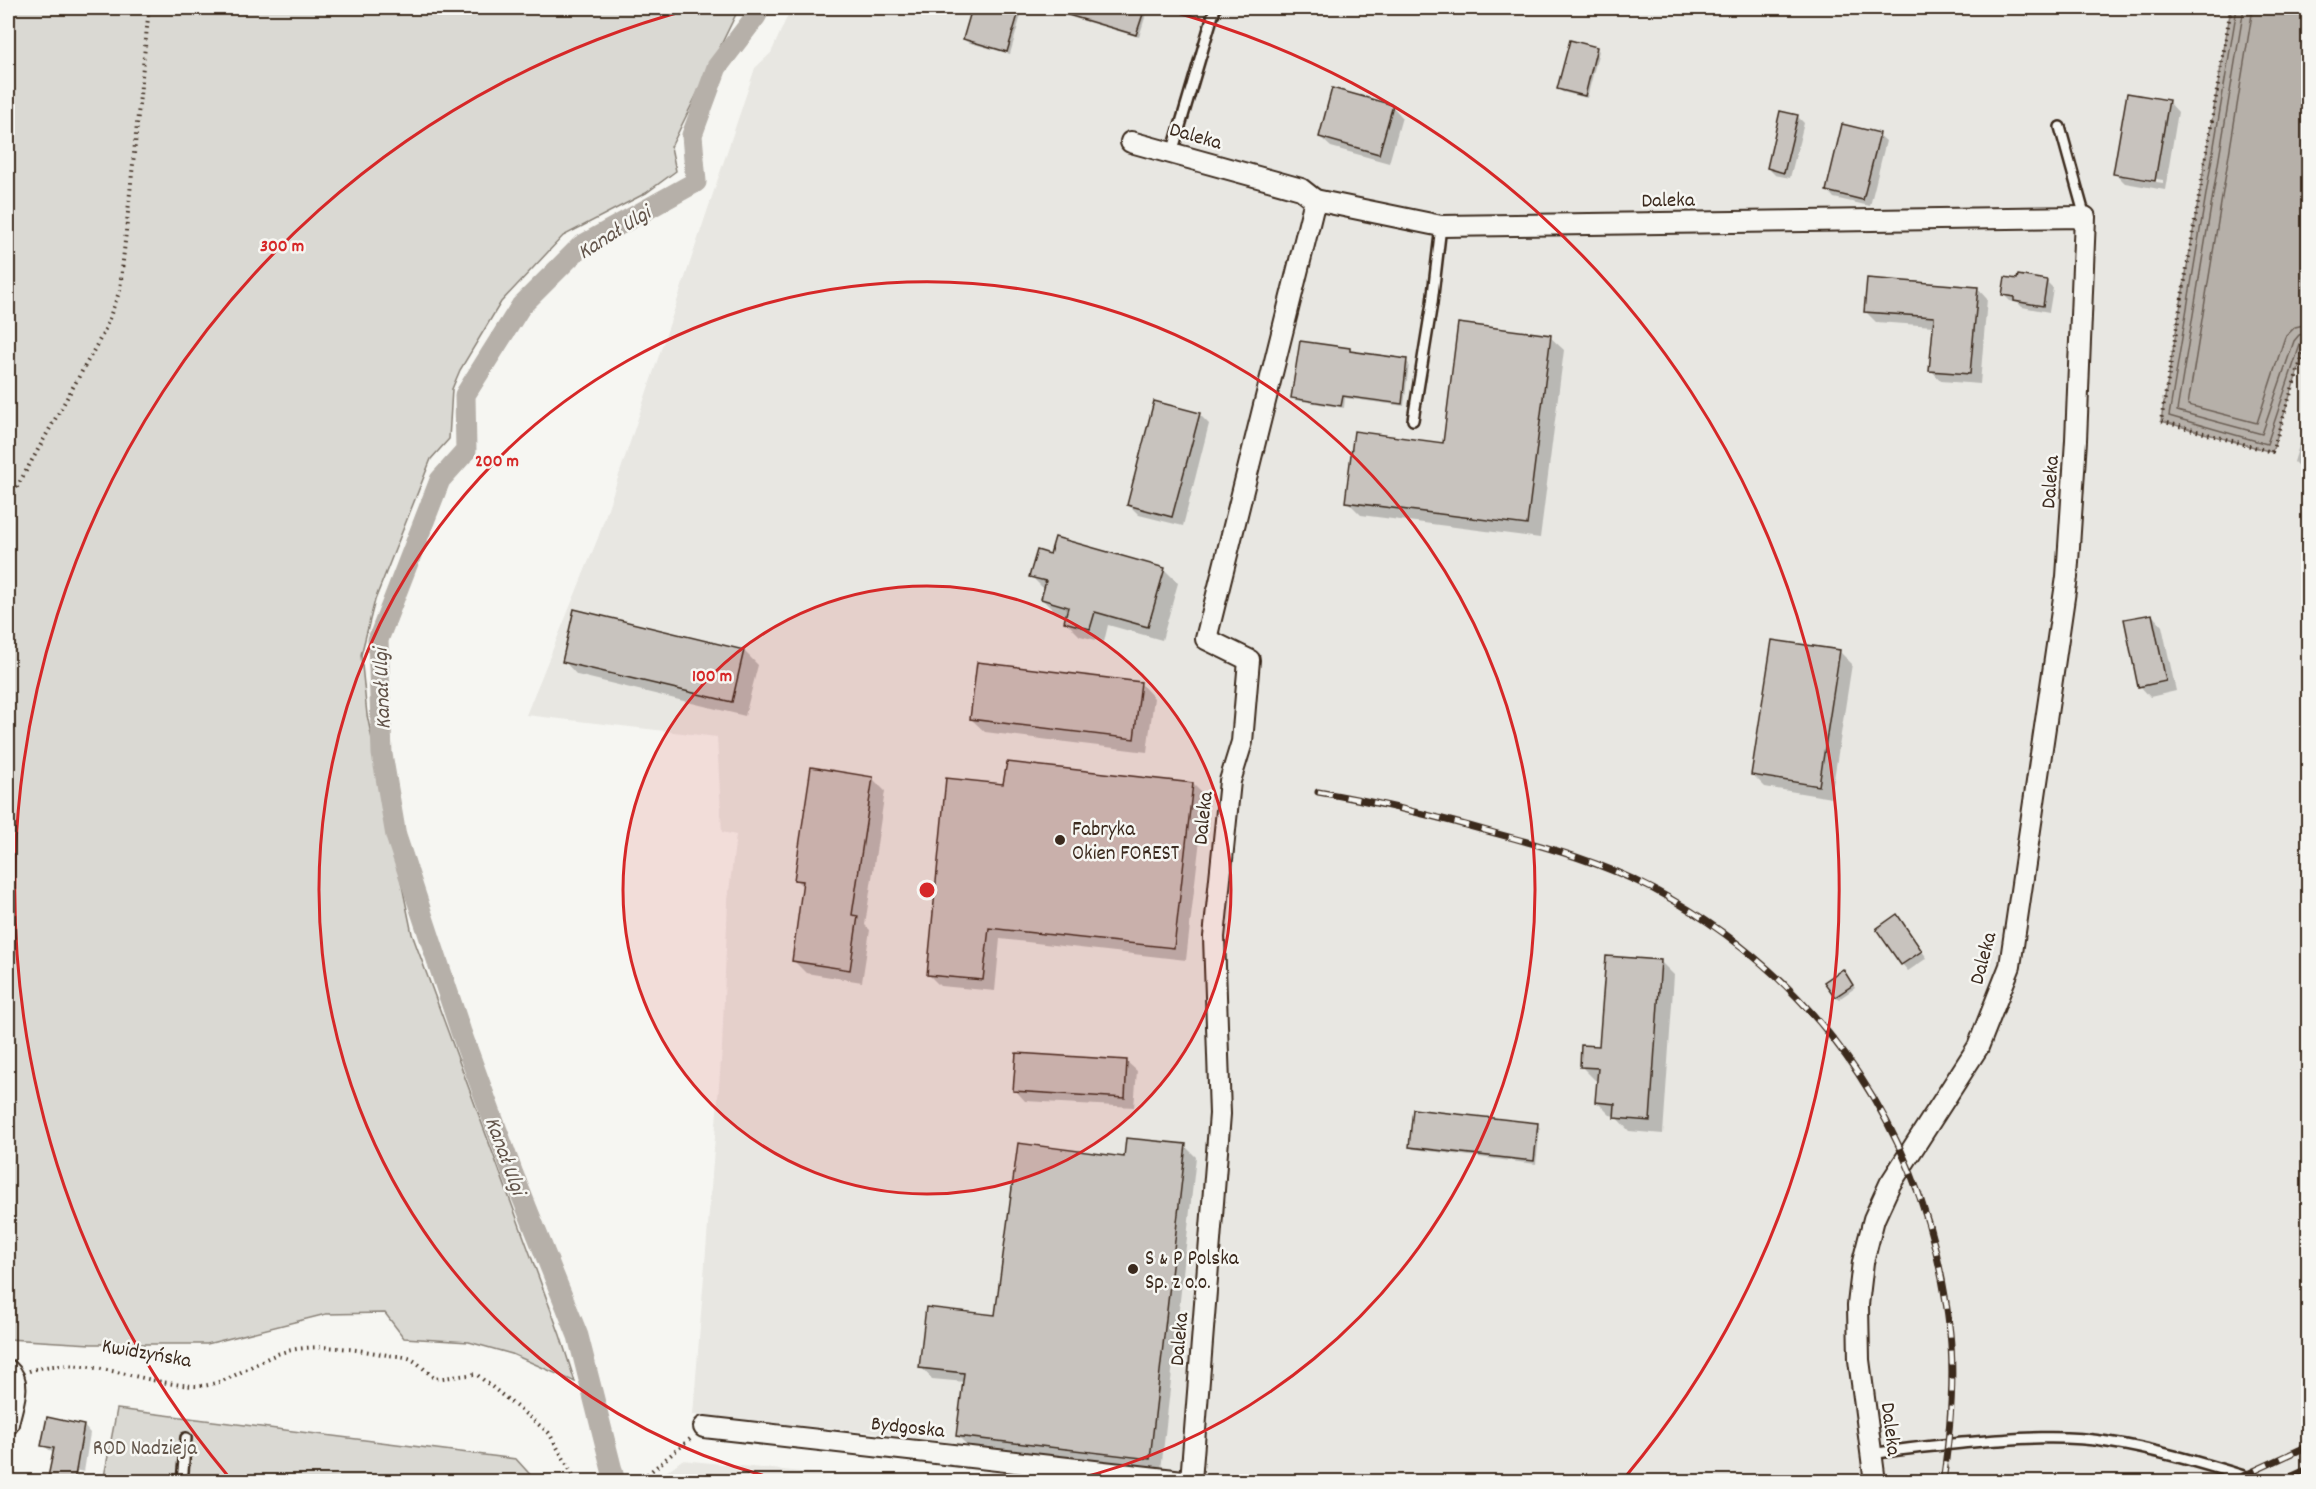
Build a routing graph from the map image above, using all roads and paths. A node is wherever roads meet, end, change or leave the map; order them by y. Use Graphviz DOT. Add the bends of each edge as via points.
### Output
graph roads {
  1 [pos="149,8"];
  2 [pos="1215,8"];
  3 [pos="2231,8"];
  4 [pos="2060,127"];
  5 [pos="1131,142"];
  6 [pos="1172,153"];
  7 [pos="1315,200"];
  8 [pos="2085,217"];
  9 [pos="1441,226"];
  10 [pos="2308,339"];
  11 [pos="1413,420"];
  12 [pos="8,503"];
  13 [pos="11,1373"];
  14 [pos="8,1424"];
  15 [pos="704,1427"];
  16 [pos="186,1438"];
  17 [pos="1871,1454"];
  18 [pos="1191,1481"];
  19 [pos="182,1482"];
  20 [pos="577,1482"];
  21 [pos="638,1482"];
  22 [pos="1875,1482"];
  23 [pos="2264,1482"];
  1 -- 12 [label="path" via="120,290 104,332"];
  2 -- 6 [label="lane"];
  3 -- 10 [label="path" via="2161,422 2272,452"];
  4 -- 8 [label="lane"];
  5 -- 6 [label="street, Daleka"];
  6 -- 7 [label="street, Daleka" via="1301,189"];
  7 -- 9 [label="street, Daleka"];
  7 -- 18 [label="street, Daleka" via="1206,639 1248,660 1242,742 1230,781 1214,937 1220,1114"];
  8 -- 9 [label="street, Daleka"];
  8 -- 17 [label="street, Daleka" via="2067,577 2010,966 1978,1047 1890,1184 1874,1219 1857,1305 1859,1360"];
  9 -- 11 [label="lane"];
  13 -- 14 [label="street" via="16,1384"];
  13 -- 20 [label="path, Kwidzyńska" via="84,1365 198,1386 218,1383 278,1354 317,1347 352,1348 410,1359 435,1379 476,1374 549,1433"];
  15 -- 18 [label="street, Bydgoska"];
  15 -- 21 [label="path"];
  16 -- 19 [label="lane"];
  17 -- 22 [label="street, Daleka"];
  17 -- 23 [label="lane" via="1998,1439 2064,1437 2130,1446"];
}
